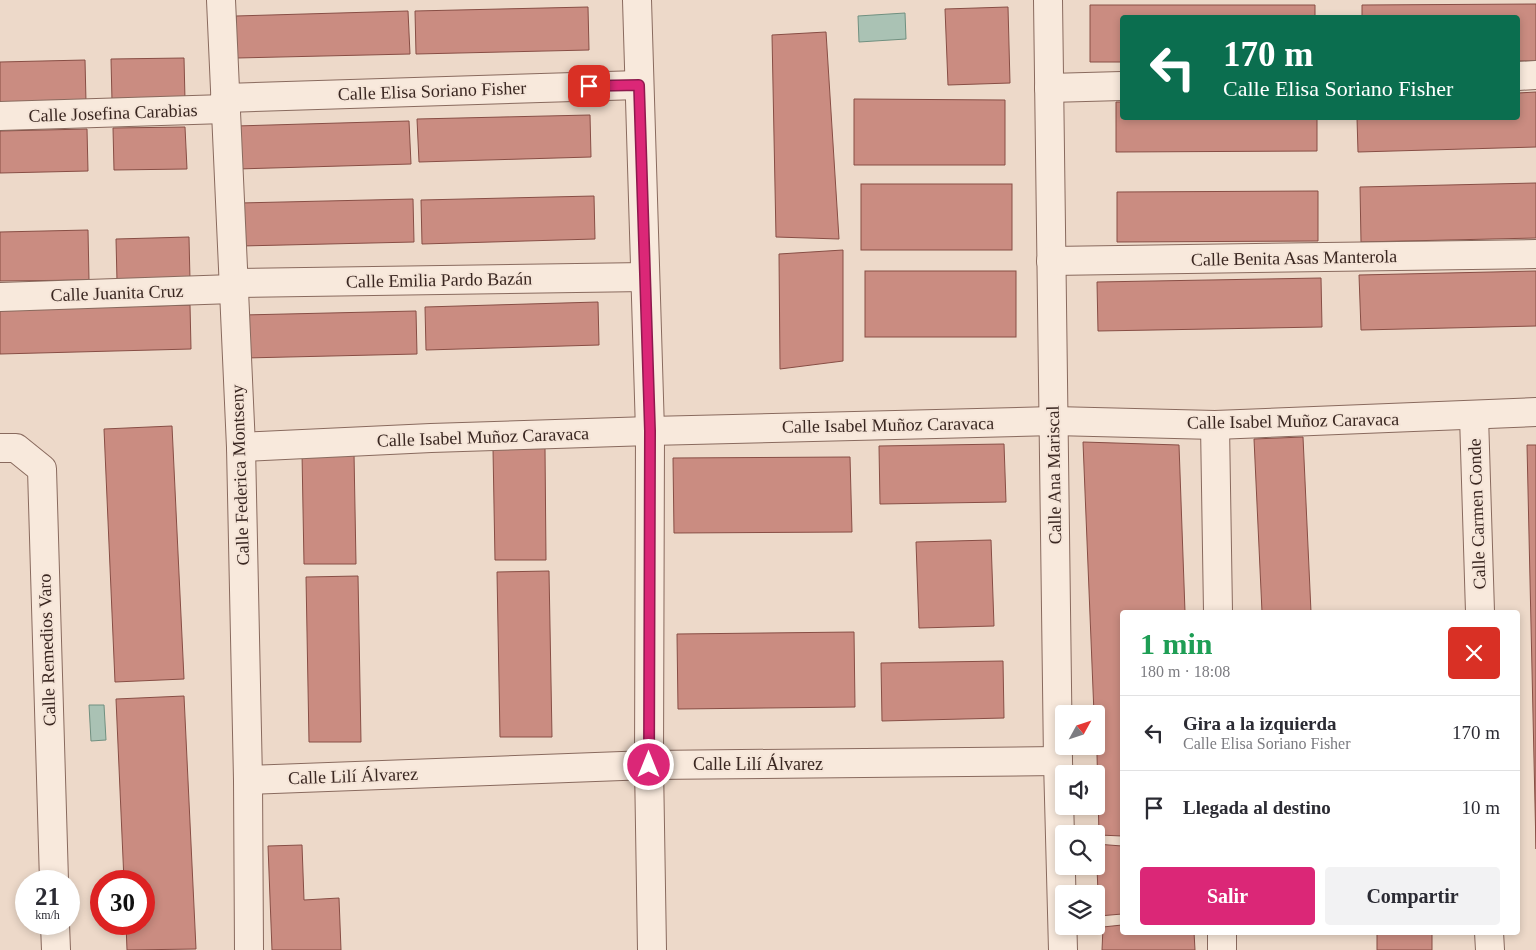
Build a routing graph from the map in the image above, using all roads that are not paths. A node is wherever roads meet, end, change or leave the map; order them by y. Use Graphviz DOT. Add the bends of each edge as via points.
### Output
graph roads {
  1 [pos="221,0"];
  2 [pos="637,0"];
  3 [pos="1048,0"];
  4 [pos="1536,75"];
  5 [pos="1520,76"];
  6 [pos="639,85"];
  7 [pos="1120,86"];
  8 [pos="1049,88"];
  9 [pos="225,104"];
  10 [pos="0,116"];
  11 [pos="1536,254"];
  12 [pos="1051,261"];
  13 [pos="645,277"];
  14 [pos="233,286"];
  15 [pos="0,297"];
  16 [pos="1536,412"];
  17 [pos="1474,416"];
  18 [pos="1054,421"];
  19 [pos="1215,424"];
  20 [pos="650,431"];
  21 [pos="240,447"];
  22 [pos="0,448"];
  23 [pos="1218,610"];
  24 [pos="1480,610"];
  25 [pos="1058,762"];
  26 [pos="649,765"];
  27 [pos="248,780"];
  28 [pos="54,870"];
  29 [pos="55,935"];
  30 [pos="1222,935"];
  31 [pos="1489,935"];
  32 [pos="56,950"];
  33 [pos="249,950"];
  34 [pos="652,950"];
  35 [pos="1063,950"];
  36 [pos="1222,950"];
  37 [pos="1490,950"];
  1 -- 9 [label="street, Calle Federica Montseny"];
  2 -- 6 [label="street"];
  3 -- 8 [label="street, Calle Ana Mariscal"];
  4 -- 5 [label="street"];
  6 -- 9 [label="street, Calle Elisa Soriano Fisher"];
  6 -- 13 [label="street"];
  7 -- 8 [label="street"];
  8 -- 12 [label="street, Calle Ana Mariscal"];
  9 -- 10 [label="street, Calle Josefina Carabias"];
  9 -- 14 [label="street, Calle Federica Montseny"];
  11 -- 12 [label="street, Calle Benita Asas Manterola"];
  12 -- 18 [label="street, Calle Ana Mariscal"];
  13 -- 14 [label="street, Calle Emilia Pardo Bazán"];
  13 -- 20 [label="street"];
  14 -- 15 [label="street, Calle Juanita Cruz"];
  14 -- 21 [label="street, Calle Federica Montseny"];
  16 -- 17 [label="street, Calle Isabel Muñoz Caravaca"];
  17 -- 19 [label="street, Calle Isabel Muñoz Caravaca"];
  17 -- 24 [label="street, Calle Carmen Conde"];
  18 -- 19 [label="street, Calle Isabel Muñoz Caravaca"];
  18 -- 20 [label="street, Calle Isabel Muñoz Caravaca"];
  18 -- 25 [label="street, Calle Ana Mariscal"];
  19 -- 23 [label="street"];
  20 -- 21 [label="street, Calle Isabel Muñoz Caravaca"];
  20 -- 26 [label="street"];
  21 -- 27 [label="street, Calle Federica Montseny"];
  22 -- 28 [label="street, Calle Remedios Varo" via="16,448 42,469"];
  25 -- 26 [label="street, Calle Lilí Álvarez"];
  25 -- 35 [label="street, Calle Ana Mariscal"];
  26 -- 27 [label="street, Calle Lilí Álvarez"];
  26 -- 34 [label="street"];
  27 -- 33 [label="street, Calle Federica Montseny"];
  29 -- 32 [label="street"];
  30 -- 36 [label="street"];
  31 -- 37 [label="street"];
}
